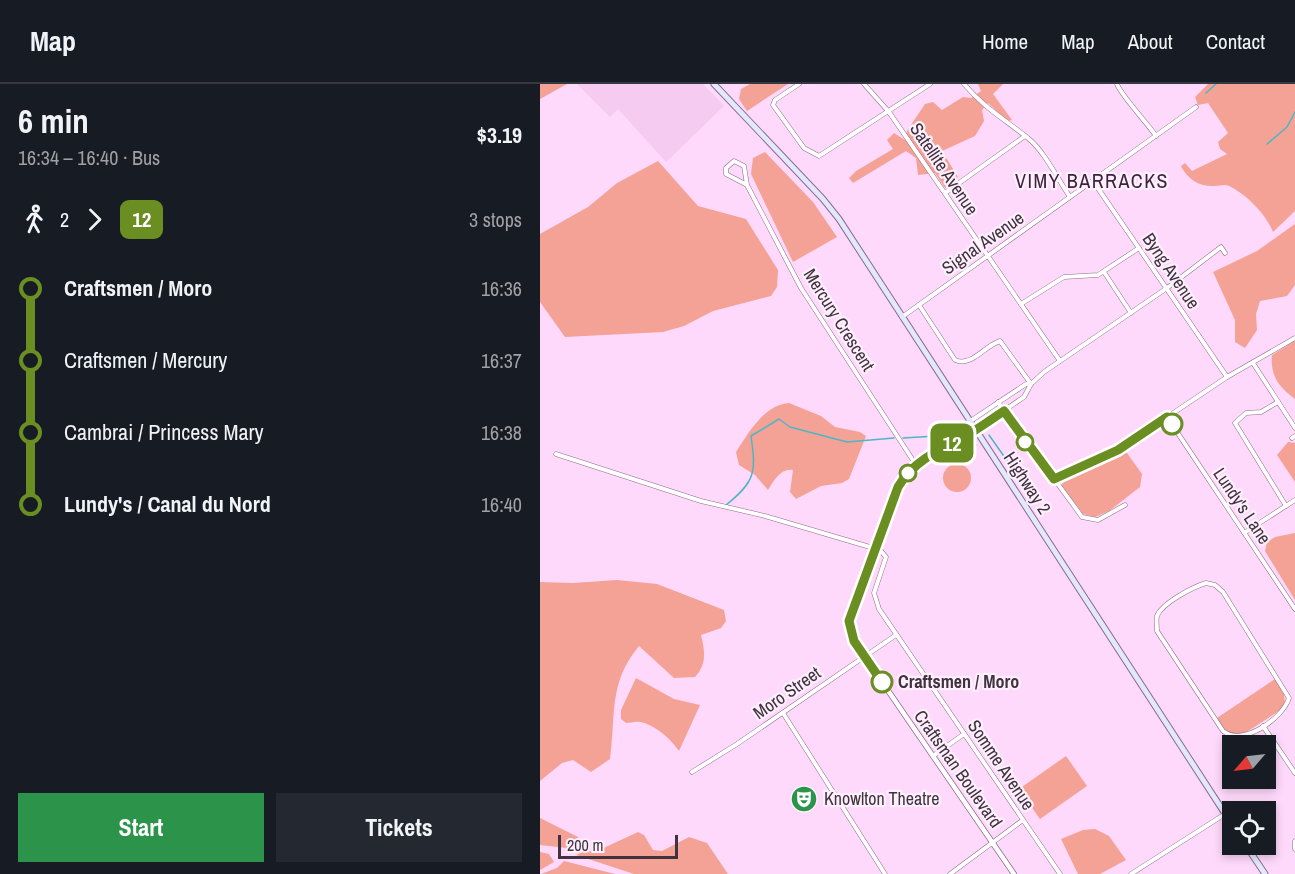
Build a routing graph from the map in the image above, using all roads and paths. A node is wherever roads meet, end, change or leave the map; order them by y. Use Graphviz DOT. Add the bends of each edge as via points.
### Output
graph roads {
  1 [pos="714,84"];
  2 [pos="799,84"];
  3 [pos="864,84"];
  4 [pos="930,84"];
  5 [pos="964,84"];
  6 [pos="1117,84"];
  7 [pos="1196,107"];
  8 [pos="889,112"];
  9 [pos="1025,136"];
  10 [pos="1156,136"];
  11 [pos="1093,181"];
  12 [pos="747,184"];
  13 [pos="945,193"];
  14 [pos="1070,197"];
  15 [pos="1139,248"];
  16 [pos="1225,253"];
  17 [pos="988,256"];
  18 [pos="1104,272"];
  19 [pos="1167,288"];
  20 [pos="1021,304"];
  21 [pos="919,305"];
  22 [pos="1131,313"];
  23 [pos="902,317"];
  24 [pos="1295,338"];
  25 [pos="1060,361"];
  26 [pos="1253,363"];
  27 [pos="1227,377"];
  28 [pos="1031,384"];
  29 [pos="998,402"];
  30 [pos="1278,402"];
  31 [pos="1004,411"];
  32 [pos="1167,417"];
  33 [pos="969,422"];
  34 [pos="1295,428"];
  35 [pos="974,430"];
  36 [pos="945,445"];
  37 [pos="556,454"];
  38 [pos="916,465"];
  39 [pos="1054,479"];
  40 [pos="1295,500"];
  41 [pos="1125,505"];
  42 [pos="1286,506"];
  43 [pos="1244,533"];
  44 [pos="874,548"];
  45 [pos="1295,609"];
  46 [pos="896,635"];
  47 [pos="864,656"];
  48 [pos="783,713"];
  49 [pos="1263,726"];
  50 [pos="964,734"];
  51 [pos="933,756"];
  52 [pos="692,772"];
  53 [pos="1295,773"];
  54 [pos="1222,809"];
  55 [pos="1222,816"];
  56 [pos="1023,820"];
  57 [pos="1295,841"];
  58 [pos="993,843"];
  59 [pos="1295,849"];
  60 [pos="1252,855"];
  61 [pos="885,874"];
  62 [pos="950,874"];
  63 [pos="1014,874"];
  64 [pos="1060,874"];
  65 [pos="1131,874"];
  66 [pos="1265,874"];
  1 -- 23 [label="main road, Highway 2" via="824,199"];
  2 -- 8 [label="street" via="773,105 797,140 815,156 825,154"];
  3 -- 8 [label="street, Satellite Avenue"];
  4 -- 8 [label="street"];
  5 -- 9 [label="street"];
  6 -- 10 [label="street"];
  7 -- 10 [label="street, Signal Avenue"];
  8 -- 13 [label="street, Satellite Avenue"];
  9 -- 13 [label="street"];
  9 -- 14 [label="street"];
  10 -- 11 [label="street, Signal Avenue"];
  11 -- 14 [label="street, Signal Avenue"];
  11 -- 15 [label="street, Byng Avenue"];
  12 -- 12 [label="street, Mercury Crescent" via="744,166 734,161 729,164 726,174"];
  12 -- 38 [label="street, Mercury Crescent" via="801,288"];
  13 -- 17 [label="street, Satellite Avenue"];
  14 -- 17 [label="street, Signal Avenue"];
  15 -- 18 [label="street"];
  15 -- 19 [label="street, Byng Avenue"];
  16 -- 19 [label="street" via="1221,247"];
  17 -- 20 [label="street, Satellite Avenue"];
  17 -- 21 [label="street, Signal Avenue"];
  18 -- 20 [label="street" via="1064,277"];
  18 -- 22 [label="street"];
  19 -- 22 [label="street"];
  19 -- 27 [label="street, Byng Avenue"];
  20 -- 25 [label="street, Satellite Avenue"];
  21 -- 23 [label="street, Signal Avenue"];
  21 -- 28 [label="street" via="955,360 969,361 1000,342"];
  22 -- 25 [label="street"];
  23 -- 33 [label="main road, Highway 2"];
  24 -- 26 [label="street"];
  25 -- 28 [label="street"];
  26 -- 27 [label="street"];
  26 -- 30 [label="street"];
  27 -- 32 [label="street"];
  28 -- 29 [label="street"];
  28 -- 31 [label="street" via="1024,397"];
  29 -- 31 [label="street"];
  29 -- 33 [label="street"];
  30 -- 34 [label="street"];
  30 -- 42 [label="street" via="1246,413 1235,423"];
  31 -- 35 [label="street"];
  31 -- 39 [label="street"];
  32 -- 39 [label="street" via="1118,450"];
  32 -- 43 [label="street, Lundy's Lane"];
  33 -- 35 [label="main road, Highway 2"];
  33 -- 36 [label="street, Craftsman Boulevard"];
  35 -- 36 [label="street, Craftsman Boulevard"];
  35 -- 54 [label="main road, Highway 2"];
  36 -- 38 [label="street, Craftsman Boulevard"];
  37 -- 44 [label="street" via="701,501"];
  38 -- 44 [label="street, Craftsman Boulevard" via="898,487"];
  39 -- 41 [label="street" via="1085,519 1098,520"];
  40 -- 42 [label="street"];
  42 -- 43 [label="street"];
  43 -- 45 [label="street, Lundy's Lane"];
  44 -- 46 [label="street, Somme Avenue" via="886,557 876,586 876,604"];
  44 -- 47 [label="street, Craftsman Boulevard" via="849,621 852,636"];
  46 -- 47 [label="street, Moro Street"];
  46 -- 50 [label="street, Somme Avenue"];
  47 -- 48 [label="street, Moro Street"];
  47 -- 51 [label="street, Craftsman Boulevard"];
  48 -- 52 [label="street, Moro Street"];
  48 -- 61 [label="street"];
  49 -- 49 [label="street" via="1287,705 1285,688 1223,592 1206,583 1194,586 1163,608 1157,616 1157,631 1223,731 1242,736"];
  49 -- 53 [label="street"];
  50 -- 51 [label="street"];
  50 -- 56 [label="street, Somme Avenue"];
  51 -- 58 [label="street, Craftsman Boulevard"];
  55 -- 65 [label="street"];
  56 -- 58 [label="street"];
  56 -- 64 [label="street, Somme Avenue"];
  57 -- 59 [label="street"];
  58 -- 62 [label="street"];
  58 -- 63 [label="street, Craftsman Boulevard"];
  60 -- 66 [label="main road"];
}
